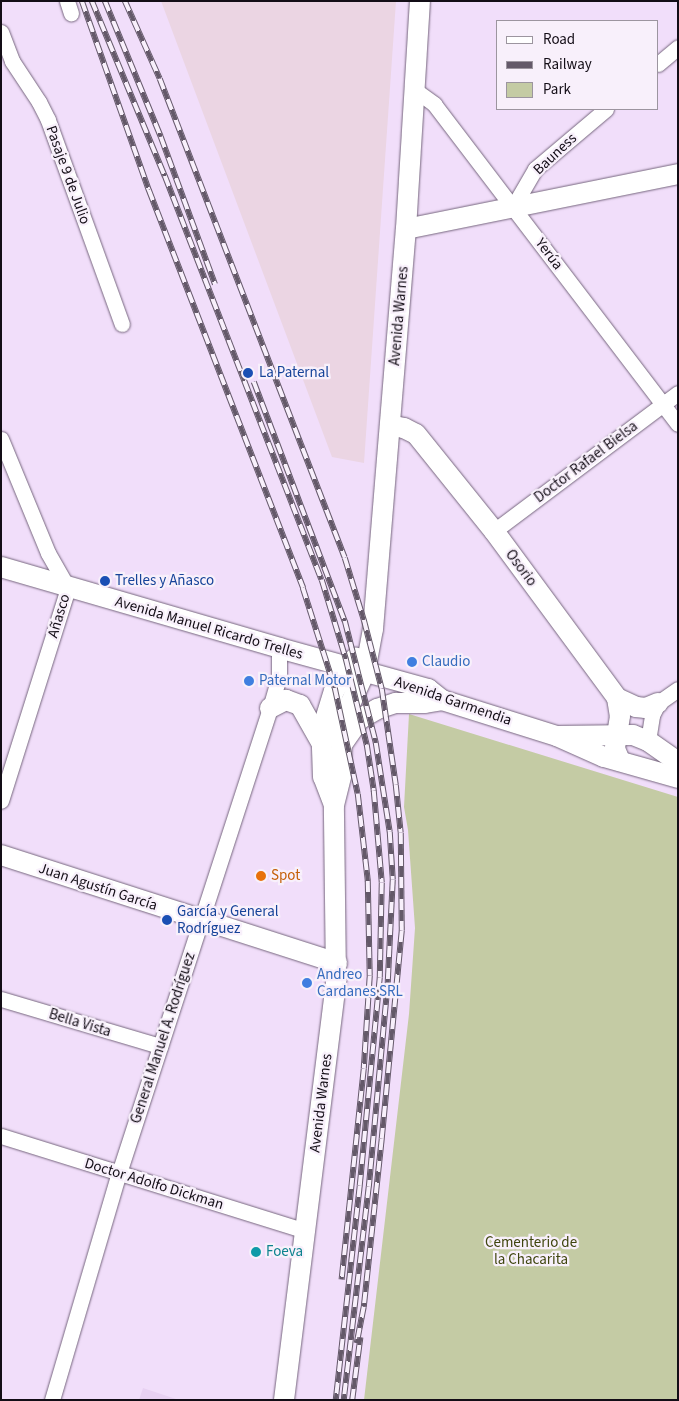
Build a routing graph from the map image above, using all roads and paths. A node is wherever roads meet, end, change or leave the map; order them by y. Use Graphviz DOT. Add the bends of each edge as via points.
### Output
graph roads {
  1 [pos="420,1"];
  2 [pos="1,32"];
  3 [pos="678,47"];
  4 [pos="659,63"];
  5 [pos="415,90"];
  6 [pos="605,110"];
  7 [pos="678,174"];
  8 [pos="513,207"];
  9 [pos="406,229"];
  10 [pos="122,324"];
  11 [pos="678,393"];
  12 [pos="663,404"];
  13 [pos="678,424"];
  14 [pos="390,425"];
  15 [pos="3,449"];
  16 [pos="494,531"];
  17 [pos="1,567"];
  18 [pos="68,588"];
  19 [pos="373,630"];
  20 [pos="279,648"];
  21 [pos="357,669"];
  22 [pos="391,679"];
  23 [pos="678,689"];
  24 [pos="617,698"];
  25 [pos="442,700"];
  26 [pos="658,704"];
  27 [pos="270,708"];
  28 [pos="617,735"];
  29 [pos="557,736"];
  30 [pos="648,741"];
  31 [pos="322,744"];
  32 [pos="343,744"];
  33 [pos="678,762"];
  34 [pos="629,764"];
  35 [pos="678,778"];
  36 [pos="1,801"];
  37 [pos="334,805"];
  38 [pos="1,855"];
  39 [pos="201,920"];
  40 [pos="337,963"];
  41 [pos="1,999"];
  42 [pos="160,1046"];
  43 [pos="1,1136"];
  44 [pos="119,1173"];
  45 [pos="306,1231"];
  46 [pos="52,1400"];
  47 [pos="284,1400"];
  1 -- 5 [label="main road, Avenida Warnes"];
  2 -- 10 [label="street, Pasaje 9 de Julio" via="12,61 48,120"];
  3 -- 4 [label="street"];
  5 -- 8 [label="street, Yerúa" via="434,104"];
  5 -- 9 [label="main road, Avenida Warnes"];
  6 -- 8 [label="street, Bauness" via="535,169"];
  7 -- 8 [label="main road"];
  8 -- 9 [label="main road"];
  8 -- 12 [label="street, Yerúa"];
  9 -- 14 [label="main road, Avenida Warnes"];
  11 -- 12 [label="street, Doctor Rafael Bielsa"];
  12 -- 13 [label="street, Yerúa"];
  12 -- 16 [label="street, Doctor Rafael Bielsa"];
  14 -- 16 [label="main road, Osorio" via="416,434"];
  14 -- 19 [label="main road, Avenida Warnes"];
  15 -- 18 [label="street, Añasco" via="48,553"];
  16 -- 24 [label="main road, Osorio"];
  17 -- 18 [label="main road, Avenida Manuel Ricardo Trelles"];
  18 -- 20 [label="main road, Avenida Manuel Ricardo Trelles"];
  18 -- 36 [label="street, Añasco"];
  19 -- 21 [label="main road, Avenida Warnes"];
  19 -- 22 [label="main road" via="379,655"];
  20 -- 21 [label="main road, Avenida Manuel Ricardo Trelles"];
  20 -- 27 [label="street, General Manuel A. Rodríguez" via="279,678"];
  21 -- 22 [label="main road, Avenida Garmendia"];
  21 -- 31 [label="main road, Avenida Warnes" via="334,691"];
  21 -- 32 [label="main road, Avenida Warnes" via="342,730"];
  22 -- 25 [label="main road, Avenida Garmendia" via="428,689"];
  23 -- 26 [label="street"];
  24 -- 26 [label="main road" via="636,707"];
  24 -- 28 [label="main road" via="620,716"];
  25 -- 29 [label="main road, Avenida Garmendia"];
  25 -- 32 [label="main road" via="401,702 377,709 360,719"];
  26 -- 30 [label="street" via="652,715"];
  27 -- 31 [label="main road" via="286,700 300,705"];
  27 -- 39 [label="street, General Manuel A. Rodríguez"];
  28 -- 29 [label="main road, Avenida Garmendia"];
  28 -- 30 [label="main road, Avenida Garmendia"];
  28 -- 34 [label="main road" via="615,749"];
  29 -- 34 [label="main road, Avenida Garmendia" via="584,750"];
  30 -- 33 [label="main road, Avenida Garmendia"];
  30 -- 34 [label="main road" via="649,756"];
  31 -- 37 [label="main road, Avenida Warnes" via="323,777"];
  32 -- 37 [label="main road, Avenida Warnes" via="341,776"];
  34 -- 35 [label="main road, Avenida Garmendia"];
  37 -- 40 [label="main road, Avenida Warnes"];
  38 -- 39 [label="main road, Juan Agustín García"];
  39 -- 40 [label="main road, Juan Agustín García"];
  39 -- 42 [label="street, General Manuel A. Rodríguez"];
  40 -- 45 [label="main road, Avenida Warnes"];
  41 -- 42 [label="street, Bella Vista"];
  42 -- 44 [label="street, General Manuel A. Rodríguez"];
  43 -- 44 [label="street, Doctor Adolfo Dickman"];
  44 -- 45 [label="street, Doctor Adolfo Dickman"];
  44 -- 46 [label="street, General Manuel A. Rodríguez"];
  45 -- 47 [label="main road, Avenida Warnes"];
}
